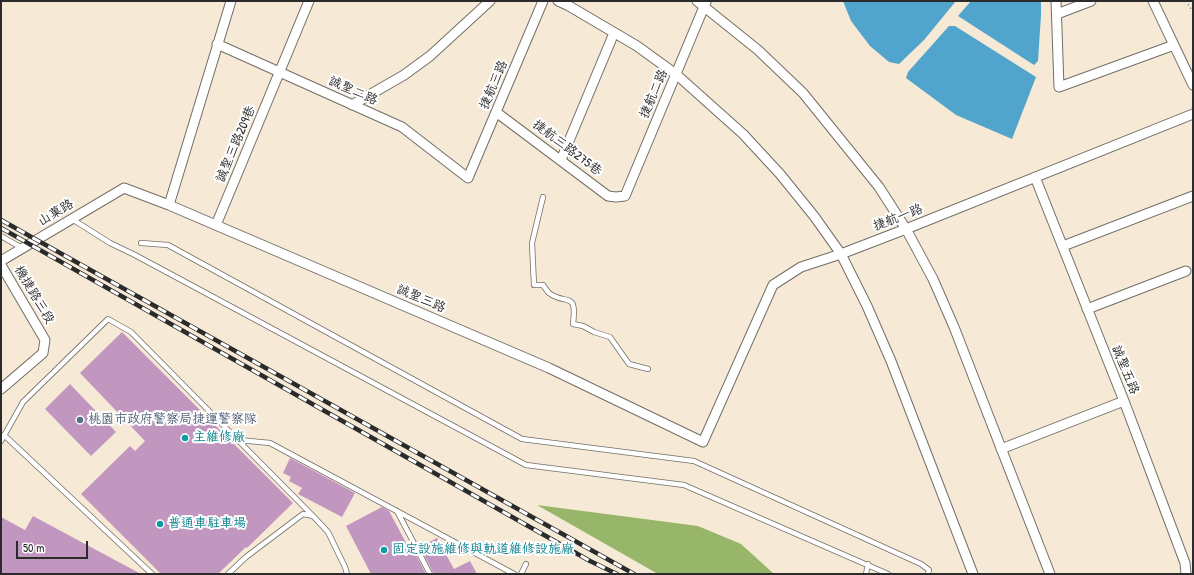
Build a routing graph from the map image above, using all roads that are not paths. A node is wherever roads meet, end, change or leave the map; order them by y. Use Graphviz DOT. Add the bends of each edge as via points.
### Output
graph roads {
  1 [pos="231,1"];
  2 [pos="310,1"];
  3 [pos="490,1"];
  4 [pos="543,1"];
  5 [pos="558,1"];
  6 [pos="1056,1"];
  7 [pos="1091,1"];
  8 [pos="1153,1"];
  9 [pos="703,3"];
  10 [pos="1057,14"];
  11 [pos="614,33"];
  12 [pos="217,44"];
  13 [pos="1174,44"];
  14 [pos="279,72"];
  15 [pos="677,74"];
  16 [pos="1193,85"];
  17 [pos="352,104"];
  18 [pos="496,112"];
  19 [pos="1193,114"];
  20 [pos="561,160"];
  21 [pos="1035,177"];
  22 [pos="468,178"];
  23 [pos="124,188"];
  24 [pos="543,196"];
  25 [pos="625,196"];
  26 [pos="1193,196"];
  27 [pos="169,205"];
  28 [pos="72,219"];
  29 [pos="216,225"];
  30 [pos="906,229"];
  31 [pos="1,236"];
  32 [pos="141,243"];
  33 [pos="1063,246"];
  34 [pos="23,248"];
  35 [pos="841,254"];
  36 [pos="1,261"];
  37 [pos="1,265"];
  38 [pos="1186,271"];
  39 [pos="1087,309"];
  40 [pos="648,369"];
  41 [pos="1,390"];
  42 [pos="1124,401"];
  43 [pos="4,435"];
  44 [pos="239,440"];
  45 [pos="1,441"];
  46 [pos="703,442"];
  47 [pos="1001,449"];
  48 [pos="397,511"];
  49 [pos="313,516"];
  50 [pos="526,564"];
  51 [pos="868,564"];
  52 [pos="151,574"];
  53 [pos="228,574"];
  54 [pos="347,574"];
  55 [pos="430,574"];
  56 [pos="514,574"];
  57 [pos="521,574"];
  58 [pos="866,574"];
  59 [pos="888,574"];
  60 [pos="928,574"];
  61 [pos="973,574"];
  62 [pos="1050,574"];
  63 [pos="1186,574"];
  1 -- 12 [label="street"];
  2 -- 14 [label="street, 誠聖三路209巷"];
  3 -- 17 [label="street" via="430,56 404,76"];
  4 -- 18 [label="street, 捷航三路"];
  5 -- 11 [label="street"];
  6 -- 10 [label="street"];
  7 -- 10 [label="street"];
  8 -- 13 [label="street"];
  9 -- 15 [label="street, 捷航二路"];
  9 -- 30 [label="street" via="803,93 879,187"];
  10 -- 13 [label="street" via="1059,87"];
  11 -- 15 [label="street"];
  11 -- 20 [label="street"];
  12 -- 14 [label="street, 誠聖二路"];
  12 -- 27 [label="street"];
  13 -- 16 [label="street"];
  14 -- 17 [label="street, 誠聖二路"];
  14 -- 29 [label="street, 誠聖三路209巷"];
  15 -- 25 [label="street, 捷航二路"];
  15 -- 35 [label="street" via="743,134 780,174"];
  17 -- 22 [label="street, 誠聖二路" via="402,127"];
  18 -- 20 [label="street, 捷航三路275巷"];
  18 -- 22 [label="street, 捷航三路"];
  19 -- 21 [label="street, 捷航一路"];
  20 -- 25 [label="street, 捷航三路275巷" via="608,196"];
  21 -- 30 [label="street, 捷航一路"];
  21 -- 33 [label="street, 誠聖五路"];
  23 -- 27 [label="street, 誠聖三路"];
  23 -- 28 [label="street, 山菓路"];
  24 -- 40 [label="lane" via="532,243 534,285 543,285 549,293 569,299 574,305 573,324 610,337 629,364"];
  26 -- 33 [label="street"];
  27 -- 29 [label="street, 誠聖三路"];
  28 -- 34 [label="street, 山菓路"];
  28 -- 51 [label="lane" via="110,243 526,465 684,485"];
  29 -- 46 [label="street, 誠聖三路" via="550,368"];
  30 -- 35 [label="street, 捷航一路"];
  30 -- 47 [label="street" via="933,279 954,327"];
  31 -- 34 [label="lane"];
  32 -- 60 [label="lane" via="168,245 522,439 694,461 921,564 929,570"];
  33 -- 39 [label="street, 誠聖五路"];
  34 -- 36 [label="street, 山菓路"];
  35 -- 46 [label="street, 捷航一路" via="801,267 773,285"];
  35 -- 61 [label="street" via="891,361"];
  37 -- 41 [label="street, 機捷路三段" via="45,340 43,353"];
  38 -- 39 [label="street"];
  39 -- 42 [label="street, 誠聖五路"];
  42 -- 47 [label="street"];
  42 -- 63 [label="street, 誠聖五路" via="1185,563"];
  43 -- 44 [label="lane" via="23,402 108,319 131,332"];
  43 -- 45 [label="lane"];
  43 -- 52 [label="lane"];
  44 -- 48 [label="lane" via="270,443"];
  44 -- 49 [label="lane"];
  47 -- 62 [label="street"];
  48 -- 55 [label="lane"];
  48 -- 56 [label="lane"];
  49 -- 53 [label="lane" via="303,514 246,557"];
  49 -- 54 [label="lane" via="328,532"];
  50 -- 57 [label="lane"];
  51 -- 58 [label="lane"];
  51 -- 59 [label="lane"];
}
